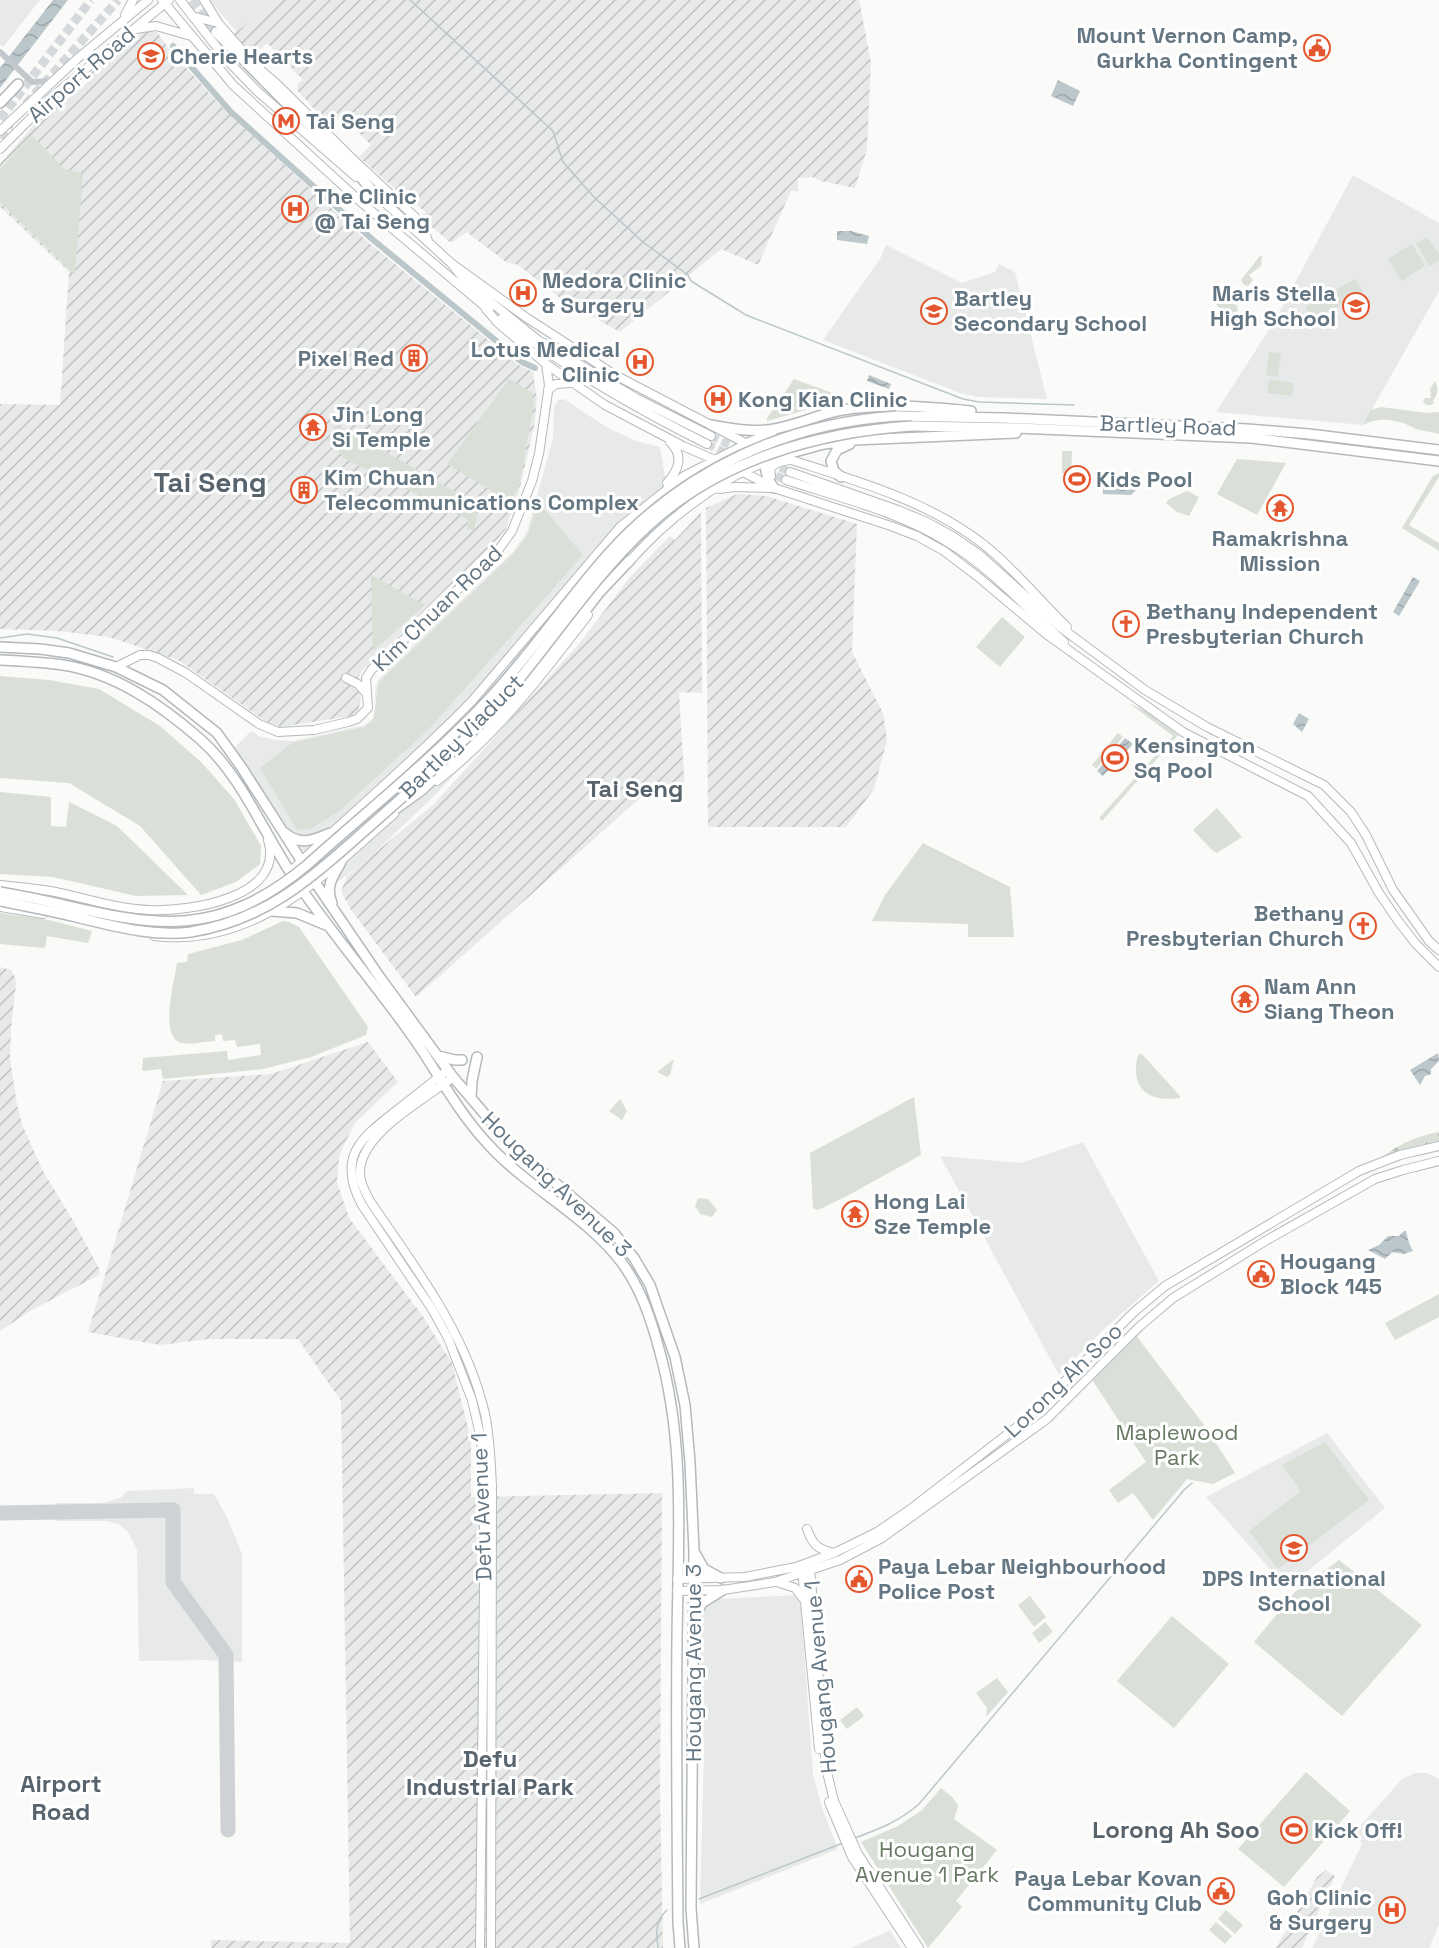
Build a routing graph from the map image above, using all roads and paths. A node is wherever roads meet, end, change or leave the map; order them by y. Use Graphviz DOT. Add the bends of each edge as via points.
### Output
graph roads {
  1 [pos="133,0"];
  2 [pos="148,0"];
  3 [pos="180,0"];
  4 [pos="204,0"];
  5 [pos="165,1"];
  6 [pos="191,15"];
  7 [pos="117,25"];
  8 [pos="218,28"];
  9 [pos="129,32"];
  10 [pos="191,36"];
  11 [pos="0,52"];
  12 [pos="53,81"];
  13 [pos="18,84"];
  14 [pos="0,104"];
  15 [pos="0,131"];
  16 [pos="0,149"];
  17 [pos="374,192"];
  18 [pos="428,242"];
  19 [pos="451,263"];
  20 [pos="486,309"];
  21 [pos="546,364"];
  22 [pos="573,383"];
  23 [pos="548,390"];
  24 [pos="897,416"];
  25 [pos="1002,418"];
  26 [pos="806,420"];
  27 [pos="711,425"];
  28 [pos="788,426"];
  29 [pos="912,426"];
  30 [pos="1042,429"];
  31 [pos="660,434"];
  32 [pos="861,440"];
  33 [pos="746,444"];
  34 [pos="811,447"];
  35 [pos="1439,450"];
  36 [pos="767,452"];
  37 [pos="780,456"];
  38 [pos="712,460"];
  39 [pos="791,460"];
  40 [pos="1439,461"];
  41 [pos="764,463"];
  42 [pos="742,472"];
  43 [pos="841,477"];
  44 [pos="774,488"];
  45 [pos="707,493"];
  46 [pos="785,493"];
  47 [pos="654,498"];
  48 [pos="630,561"];
  49 [pos="0,647"];
  50 [pos="1088,649"];
  51 [pos="0,660"];
  52 [pos="130,660"];
  53 [pos="116,667"];
  54 [pos="130,673"];
  55 [pos="1104,677"];
  56 [pos="346,678"];
  57 [pos="368,694"];
  58 [pos="276,824"];
  59 [pos="373,824"];
  60 [pos="265,830"];
  61 [pos="330,833"];
  62 [pos="1366,834"];
  63 [pos="1351,843"];
  64 [pos="300,862"];
  65 [pos="341,862"];
  66 [pos="290,872"];
  67 [pos="314,882"];
  68 [pos="0,885"];
  69 [pos="18,887"];
  70 [pos="302,890"];
  71 [pos="0,892"];
  72 [pos="0,900"];
  73 [pos="0,907"];
  74 [pos="12,909"];
  75 [pos="155,910"];
  76 [pos="272,911"];
  77 [pos="340,920"];
  78 [pos="328,926"];
  79 [pos="151,936"];
  80 [pos="1439,950"];
  81 [pos="1439,967"];
  82 [pos="438,1056"];
  83 [pos="477,1057"];
  84 [pos="462,1060"];
  85 [pos="450,1074"];
  86 [pos="441,1081"];
  87 [pos="471,1098"];
  88 [pos="1439,1146"];
  89 [pos="1439,1161"];
  90 [pos="1014,1430"];
  91 [pos="1021,1438"];
  92 [pos="807,1529"];
  93 [pos="693,1551"];
  94 [pos="834,1553"];
  95 [pos="806,1568"];
  96 [pos="721,1578"];
  97 [pos="677,1579"];
  98 [pos="693,1579"];
  99 [pos="775,1582"];
  100 [pos="723,1590"];
  101 [pos="677,1591"];
  102 [pos="693,1591"];
  103 [pos="806,1602"];
  104 [pos="693,1621"];
  105 [pos="846,1836"];
  106 [pos="850,1846"];
  107 [pos="480,1948"];
  108 [pos="491,1948"];
  109 [pos="680,1948"];
  110 [pos="694,1948"];
  111 [pos="912,1948"];
  112 [pos="919,1948"];
  1 -- 7 [label="main road"];
  2 -- 7 [label="main road, Airport Road"];
  3 -- 6 [label="main road"];
  4 -- 8 [label="main road"];
  5 -- 9 [label="main road, Airport Road"];
  5 -- 10 [label="main road"];
  6 -- 8 [label="main road"];
  6 -- 17 [label="main road" via="257,91"];
  7 -- 12 [label="main road, Airport Road"];
  8 -- 17 [label="highway"];
  8 -- 18 [label="main road" via="416,217"];
  9 -- 10 [label="main road" via="156,26"];
  9 -- 16 [label="main road, Airport Road" via="33,115"];
  10 -- 20 [label="main road" via="246,98"];
  11 -- 12 [label="street" via="36,83"];
  12 -- 15 [label="main road, Airport Road"];
  13 -- 14 [label="highway"];
  17 -- 18 [label="main road"];
  18 -- 19 [label="main road"];
  19 -- 20 [label="main road" via="466,282 538,340 709,440 592,382"];
  19 -- 27 [label="main road" via="600,366"];
  20 -- 21 [label="main road"];
  21 -- 22 [label="main road"];
  21 -- 23 [label="main road, Kim Chuan Road"];
  22 -- 23 [label="main road" via="560,383"];
  22 -- 31 [label="main road"];
  23 -- 57 [label="main road, Kim Chuan Road" via="536,466 506,542 372,669 366,678"];
  24 -- 25 [label="highway, Bartley Road"];
  24 -- 71 [label="highway, Bartley Viaduct, bridge" via="833,424 767,443 710,471 665,501 609,553 473,716 307,865 261,898 219,915 161,923"];
  25 -- 26 [label="highway" via="921,406 879,405"];
  25 -- 35 [label="highway, Bartley Road" via="1247,429"];
  26 -- 28 [label="highway"];
  26 -- 34 [label="highway" via="793,431 797,442"];
  27 -- 28 [label="highway" via="750,430"];
  27 -- 33 [label="main road"];
  28 -- 33 [label="highway"];
  28 -- 36 [label="highway"];
  29 -- 30 [label="highway, Bartley Road"];
  29 -- 59 [label="highway, Bartley Viaduct, bridge" via="846,433 789,447 723,474 684,498 648,526 614,562 493,710"];
  30 -- 32 [label="highway" via="1016,434"];
  30 -- 40 [label="highway, Bartley Road" via="1251,438"];
  31 -- 38 [label="main road"];
  31 -- 47 [label="main road" via="677,450 679,464"];
  32 -- 34 [label="highway"];
  32 -- 43 [label="highway" via="843,446 833,455 831,466"];
  33 -- 36 [label="main road"];
  33 -- 38 [label="main road"];
  34 -- 37 [label="highway"];
  36 -- 37 [label="main road"];
  36 -- 41 [label="highway"];
  37 -- 39 [label="main road"];
  37 -- 41 [label="main road"];
  38 -- 42 [label="main road"];
  38 -- 47 [label="main road"];
  39 -- 43 [label="main road"];
  39 -- 46 [label="main road" via="777,463 769,470"];
  41 -- 42 [label="main road"];
  41 -- 44 [label="highway" via="767,479"];
  42 -- 44 [label="main road"];
  42 -- 45 [label="main road"];
  43 -- 50 [label="main road" via="932,511 984,544"];
  44 -- 45 [label="main road" via="723,487"];
  44 -- 46 [label="main road"];
  45 -- 48 [label="main road"];
  46 -- 55 [label="main road" via="891,526 944,551"];
  47 -- 61 [label="main road" via="620,527 456,719"];
  48 -- 59 [label="highway, bridge" via="473,742 422,790"];
  48 -- 65 [label="main road" via="497,725"];
  49 -- 53 [label="highway, Hougang Avenue 3" via="69,653"];
  50 -- 55 [label="main road" via="954,537 897,510 788,476 894,516 950,543"];
  50 -- 62 [label="main road" via="1145,690 1207,727 1324,785"];
  51 -- 60 [label="highway, Hougang Avenue 3" via="67,665 125,686 156,704 204,742 247,798"];
  52 -- 53 [label="main road, Kim Chuan Road"];
  52 -- 54 [label="main road"];
  52 -- 57 [label="main road, Kim Chuan Road" via="143,655 158,658 259,724 278,732 314,730 357,719 368,708"];
  53 -- 54 [label="highway, Hougang Avenue 3"];
  54 -- 58 [label="highway, Hougang Avenue 3" via="163,690 217,733"];
  55 -- 63 [label="main road" via="1186,733 1308,796"];
  56 -- 57 [label="main road"];
  58 -- 61 [label="highway" via="300,841"];
  58 -- 64 [label="highway, Hougang Avenue 3"];
  59 -- 72 [label="highway, Bartley Viaduct, bridge" via="276,903 226,925 188,932 141,932"];
  60 -- 66 [label="highway, Hougang Avenue 3"];
  60 -- 75 [label="main road" via="270,861 258,883 217,902"];
  61 -- 64 [label="main road"];
  62 -- 63 [label="main road"];
  62 -- 80 [label="main road" via="1393,890"];
  63 -- 81 [label="main road" via="1398,921"];
  64 -- 66 [label="main road"];
  64 -- 67 [label="highway, Hougang Avenue 3"];
  65 -- 67 [label="main road"];
  65 -- 77 [label="highway" via="330,882 329,896"];
  66 -- 70 [label="highway, Hougang Avenue 3"];
  67 -- 70 [label="main road"];
  67 -- 77 [label="highway, Hougang Avenue 3"];
  68 -- 69 [label="main road"];
  69 -- 74 [label="main road" via="5,897"];
  69 -- 75 [label="main road"];
  70 -- 76 [label="main road"];
  70 -- 78 [label="highway, Hougang Avenue 3"];
  73 -- 74 [label="main road"];
  74 -- 79 [label="main road"];
  75 -- 79 [label="main road"];
  76 -- 78 [label="highway" via="297,913"];
  76 -- 79 [label="main road" via="231,930 190,938"];
  77 -- 82 [label="highway, Hougang Avenue 3"];
  78 -- 86 [label="highway, Hougang Avenue 3"];
  82 -- 84 [label="highway"];
  82 -- 85 [label="highway, Hougang Avenue 3"];
  83 -- 87 [label="highway"];
  85 -- 86 [label="main road, Defu Avenue 1"];
  85 -- 87 [label="highway, Hougang Avenue 3"];
  86 -- 97 [label="highway, Hougang Avenue 3" via="485,1141 535,1187 597,1235 640,1291 659,1347 673,1410 679,1482"];
  86 -- 107 [label="main road, Defu Avenue 1" via="369,1131 356,1151 351,1170 355,1192 448,1338 472,1400 481,1439 484,1587"];
  86 -- 108 [label="main road, Defu Avenue 1" via="377,1136 364,1154 360,1170 370,1201 441,1304 472,1372 489,1436"];
  87 -- 93 [label="highway, Hougang Avenue 3" via="512,1145 614,1233 650,1285 683,1392"];
  88 -- 90 [label="main road, Lorong Ah Soo" via="1400,1155 1359,1171 1165,1286"];
  89 -- 91 [label="main road, Lorong Ah Soo" via="1375,1179 1197,1282 1156,1313 1064,1404"];
  90 -- 91 [label="main road" via="1012,1439"];
  90 -- 94 [label="main road, Lorong Ah Soo" via="900,1517"];
  91 -- 95 [label="main road, Lorong Ah Soo" via="882,1539 840,1560"];
  92 -- 94 [label="main road" via="818,1549"];
  93 -- 96 [label="highway" via="704,1569"];
  93 -- 98 [label="highway, Hougang Avenue 3"];
  94 -- 95 [label="main road, Lorong Ah Soo"];
  95 -- 96 [label="main road, Lorong Ah Soo"];
  95 -- 99 [label="main road, Lorong Ah Soo"];
  95 -- 103 [label="main road, Hougang Avenue 1"];
  95 -- 105 [label="main road, Hougang Avenue 1" via="826,1768"];
  96 -- 98 [label="main road, Lorong Ah Soo"];
  97 -- 98 [label="main road, Lorong Ah Soo"];
  97 -- 101 [label="highway, Hougang Avenue 3"];
  98 -- 102 [label="highway, Hougang Avenue 3"];
  99 -- 100 [label="main road, Lorong Ah Soo"];
  99 -- 103 [label="main road" via="795,1588"];
  100 -- 102 [label="main road, Lorong Ah Soo"];
  100 -- 104 [label="highway" via="702,1603"];
  101 -- 102 [label="main road, Lorong Ah Soo"];
  101 -- 109 [label="highway, Hougang Avenue 3"];
  102 -- 104 [label="highway, Hougang Avenue 3"];
  103 -- 105 [label="main road, Hougang Avenue 1" via="821,1769 830,1803"];
  104 -- 110 [label="highway, Hougang Avenue 3"];
  105 -- 106 [label="main road, Hougang Avenue 1"];
  106 -- 111 [label="main road, Hougang Avenue 1"];
  106 -- 112 [label="main road, Hougang Avenue 1"];
}
